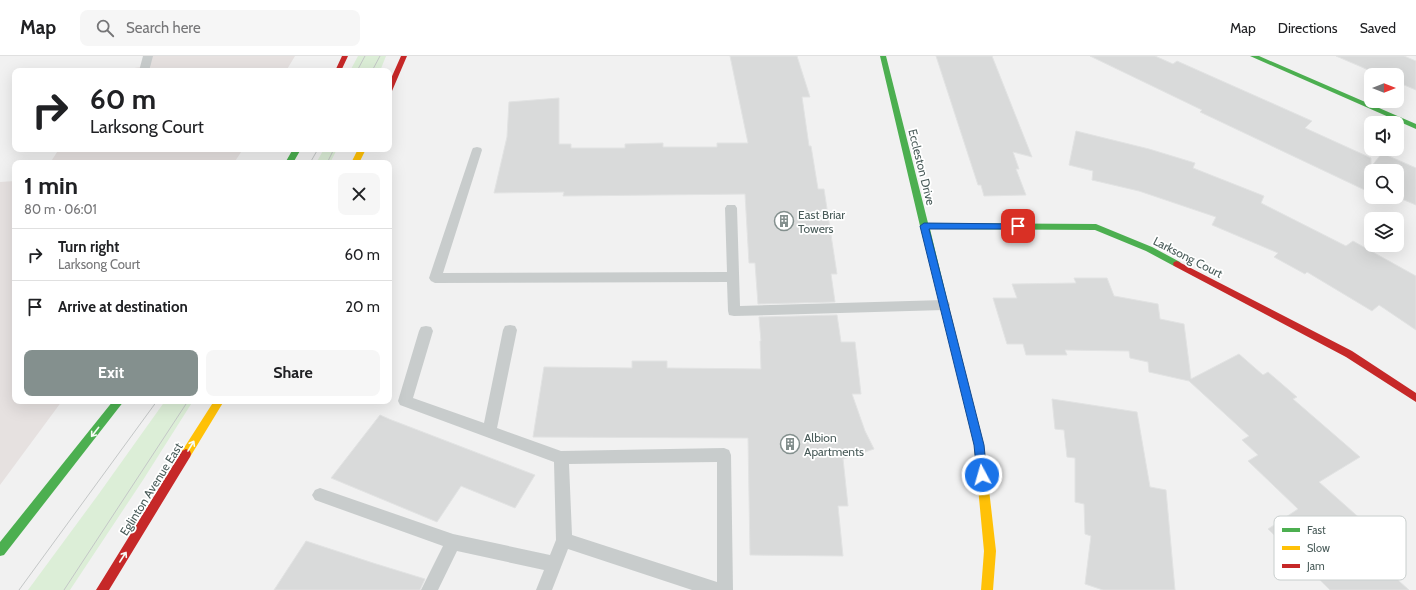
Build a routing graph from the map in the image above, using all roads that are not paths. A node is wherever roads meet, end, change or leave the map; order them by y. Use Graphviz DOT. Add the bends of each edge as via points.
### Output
graph roads {
  1 [pos="148,56"];
  2 [pos="345,56"];
  3 [pos="404,56"];
  4 [pos="883,56"];
  5 [pos="1253,56"];
  6 [pos="145,68"];
  7 [pos="339,68"];
  8 [pos="392,84"];
  9 [pos="1416,127"];
  10 [pos="477,150"];
  11 [pos="731,208"];
  12 [pos="924,226"];
  13 [pos="734,277"];
  14 [pos="944,305"];
  15 [pos="510,330"];
  16 [pos="426,331"];
  17 [pos="1416,398"];
  18 [pos="117,404"];
  19 [pos="217,404"];
  20 [pos="489,432"];
  21 [pos="562,458"];
  22 [pos="320,495"];
  23 [pos="564,540"];
  24 [pos="453,542"];
  25 [pos="2,546"];
  26 [pos="554,564"];
  27 [pos="688,586"];
  28 [pos="102,590"];
  29 [pos="429,590"];
  30 [pos="544,590"];
  31 [pos="717,590"];
  32 [pos="726,590"];
  33 [pos="987,590"];
  1 -- 6 [label="lane"];
  2 -- 7 [label="street"];
  3 -- 8 [label="street"];
  4 -- 12 [label="street, Eccleston Drive"];
  5 -- 9 [label="street"];
  10 -- 13 [label="lane" via="435,278"];
  11 -- 13 [label="lane"];
  12 -- 14 [label="street, Eccleston Drive"];
  12 -- 17 [label="street, Larksong Court" via="1096,227 1149,249 1349,354"];
  13 -- 14 [label="lane" via="734,311"];
  14 -- 33 [label="street, Eccleston Drive" via="979,445 990,551"];
  15 -- 20 [label="lane"];
  16 -- 20 [label="lane" via="404,401"];
  18 -- 25 [label="street, one-way"];
  28 -- 19 [label="street, Eglinton Avenue East, one-way"];
  20 -- 21 [label="lane"];
  21 -- 23 [label="lane"];
  21 -- 32 [label="lane" via="724,455"];
  22 -- 24 [label="lane"];
  23 -- 26 [label="lane"];
  23 -- 27 [label="lane"];
  24 -- 26 [label="lane"];
  24 -- 29 [label="lane"];
  26 -- 30 [label="lane"];
  27 -- 31 [label="lane"];
}
